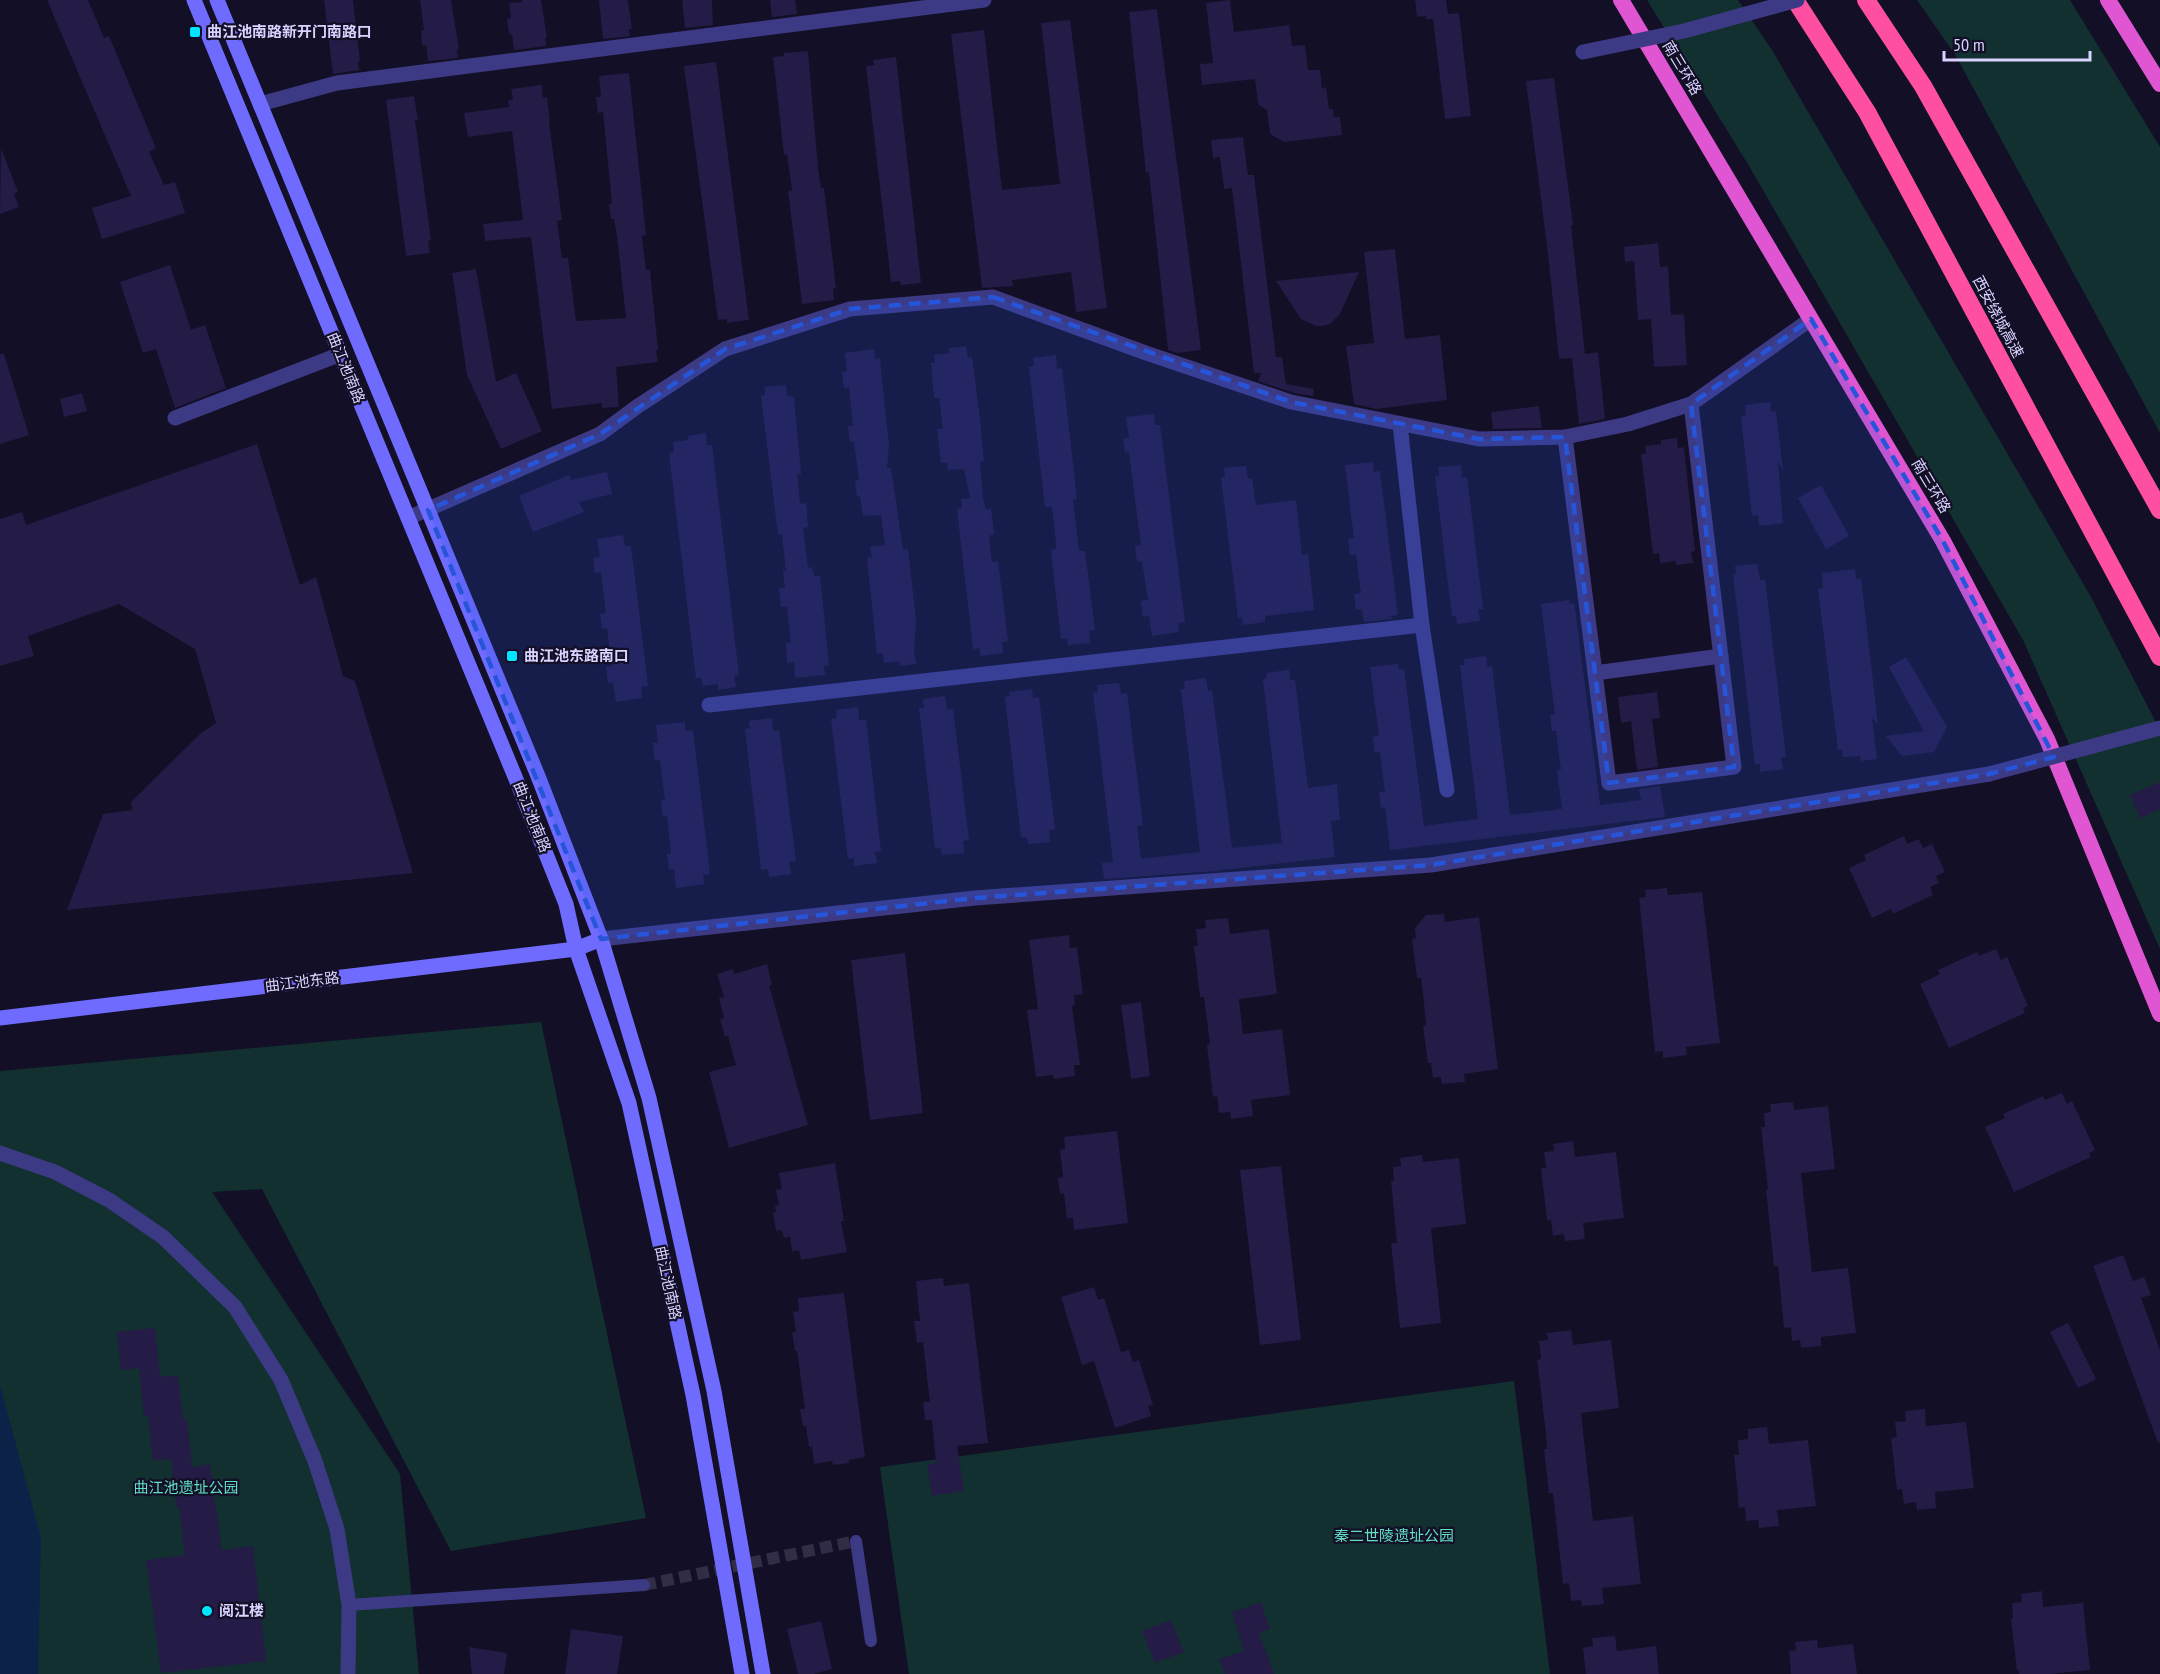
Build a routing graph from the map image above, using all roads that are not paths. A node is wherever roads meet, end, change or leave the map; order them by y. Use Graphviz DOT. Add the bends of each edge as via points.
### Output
graph roads {
  1 [pos="194,0"];
  2 [pos="217,0"];
  3 [pos="984,0"];
  4 [pos="1621,0"];
  5 [pos="1796,0"];
  6 [pos="1866,0"];
  7 [pos="2108,0"];
  8 [pos="1583,52"];
  9 [pos="2160,84"];
  10 [pos="260,104"];
  11 [pos="1811,319"];
  12 [pos="341,354"];
  13 [pos="1690,404"];
  14 [pos="175,418"];
  15 [pos="1400,424"];
  16 [pos="1565,436"];
  17 [pos="428,510"];
  18 [pos="2160,510"];
  19 [pos="408,518"];
  20 [pos="1422,625"];
  21 [pos="1721,657"];
  22 [pos="2160,657"];
  23 [pos="1595,672"];
  24 [pos="710,705"];
  25 [pos="2160,728"];
  26 [pos="1447,790"];
  27 [pos="601,939"];
  28 [pos="576,949"];
  29 [pos="2160,1014"];
  30 [pos="0,1018"];
  31 [pos="0,1153"];
  32 [pos="856,1541"];
  33 [pos="644,1585"];
  34 [pos="349,1605"];
  35 [pos="870,1641"];
  36 [pos="348,1674"];
  37 [pos="742,1674"];
  38 [pos="763,1674"];
  1 -- 12 [label="main road, 曲江池南路"];
  2 -- 10 [label="main road, 曲江池南路"];
  3 -- 10 [label="street" via="337,83"];
  4 -- 11 [label="highway, 南三环路"];
  5 -- 8 [label="street, bridge" via="1684,31"];
  5 -- 22 [label="highway, 西安绕城高速" via="1867,112"];
  6 -- 18 [label="highway" via="1923,86"];
  7 -- 9 [label="highway"];
  10 -- 17 [label="main road, 曲江池南路"];
  11 -- 13 [label="street"];
  11 -- 29 [label="highway, 南三环路" via="1942,541 2047,739"];
  12 -- 14 [label="street"];
  12 -- 19 [label="main road, 曲江池南路"];
  13 -- 16 [label="street" via="1628,424"];
  13 -- 21 [label="street"];
  15 -- 16 [label="street" via="1479,440"];
  15 -- 17 [label="street" via="1291,402 993,297 850,309 725,349 600,434"];
  15 -- 20 [label="street"];
  16 -- 23 [label="street"];
  17 -- 19 [label="street"];
  17 -- 27 [label="main road, 曲江池南路"];
  19 -- 28 [label="main road, 曲江池南路" via="566,904"];
  20 -- 24 [label="street"];
  20 -- 26 [label="street"];
  21 -- 23 [label="street"];
  21 -- 23 [label="street" via="1734,767 1609,783"];
  25 -- 27 [label="street, bridge" via="1989,774 1431,865 975,898"];
  27 -- 28 [label="main road, 曲江池东路"];
  27 -- 38 [label="main road, 曲江池南路" via="649,1098 714,1391"];
  28 -- 30 [label="main road, 曲江池东路"];
  28 -- 37 [label="main road, 曲江池南路" via="629,1103 693,1395"];
  31 -- 34 [label="street" via="55,1172 109,1200 163,1237 234,1307 281,1380 315,1461 337,1529"];
  32 -- 35 [label="street"];
  33 -- 34 [label="street"];
  34 -- 36 [label="street"];
}
